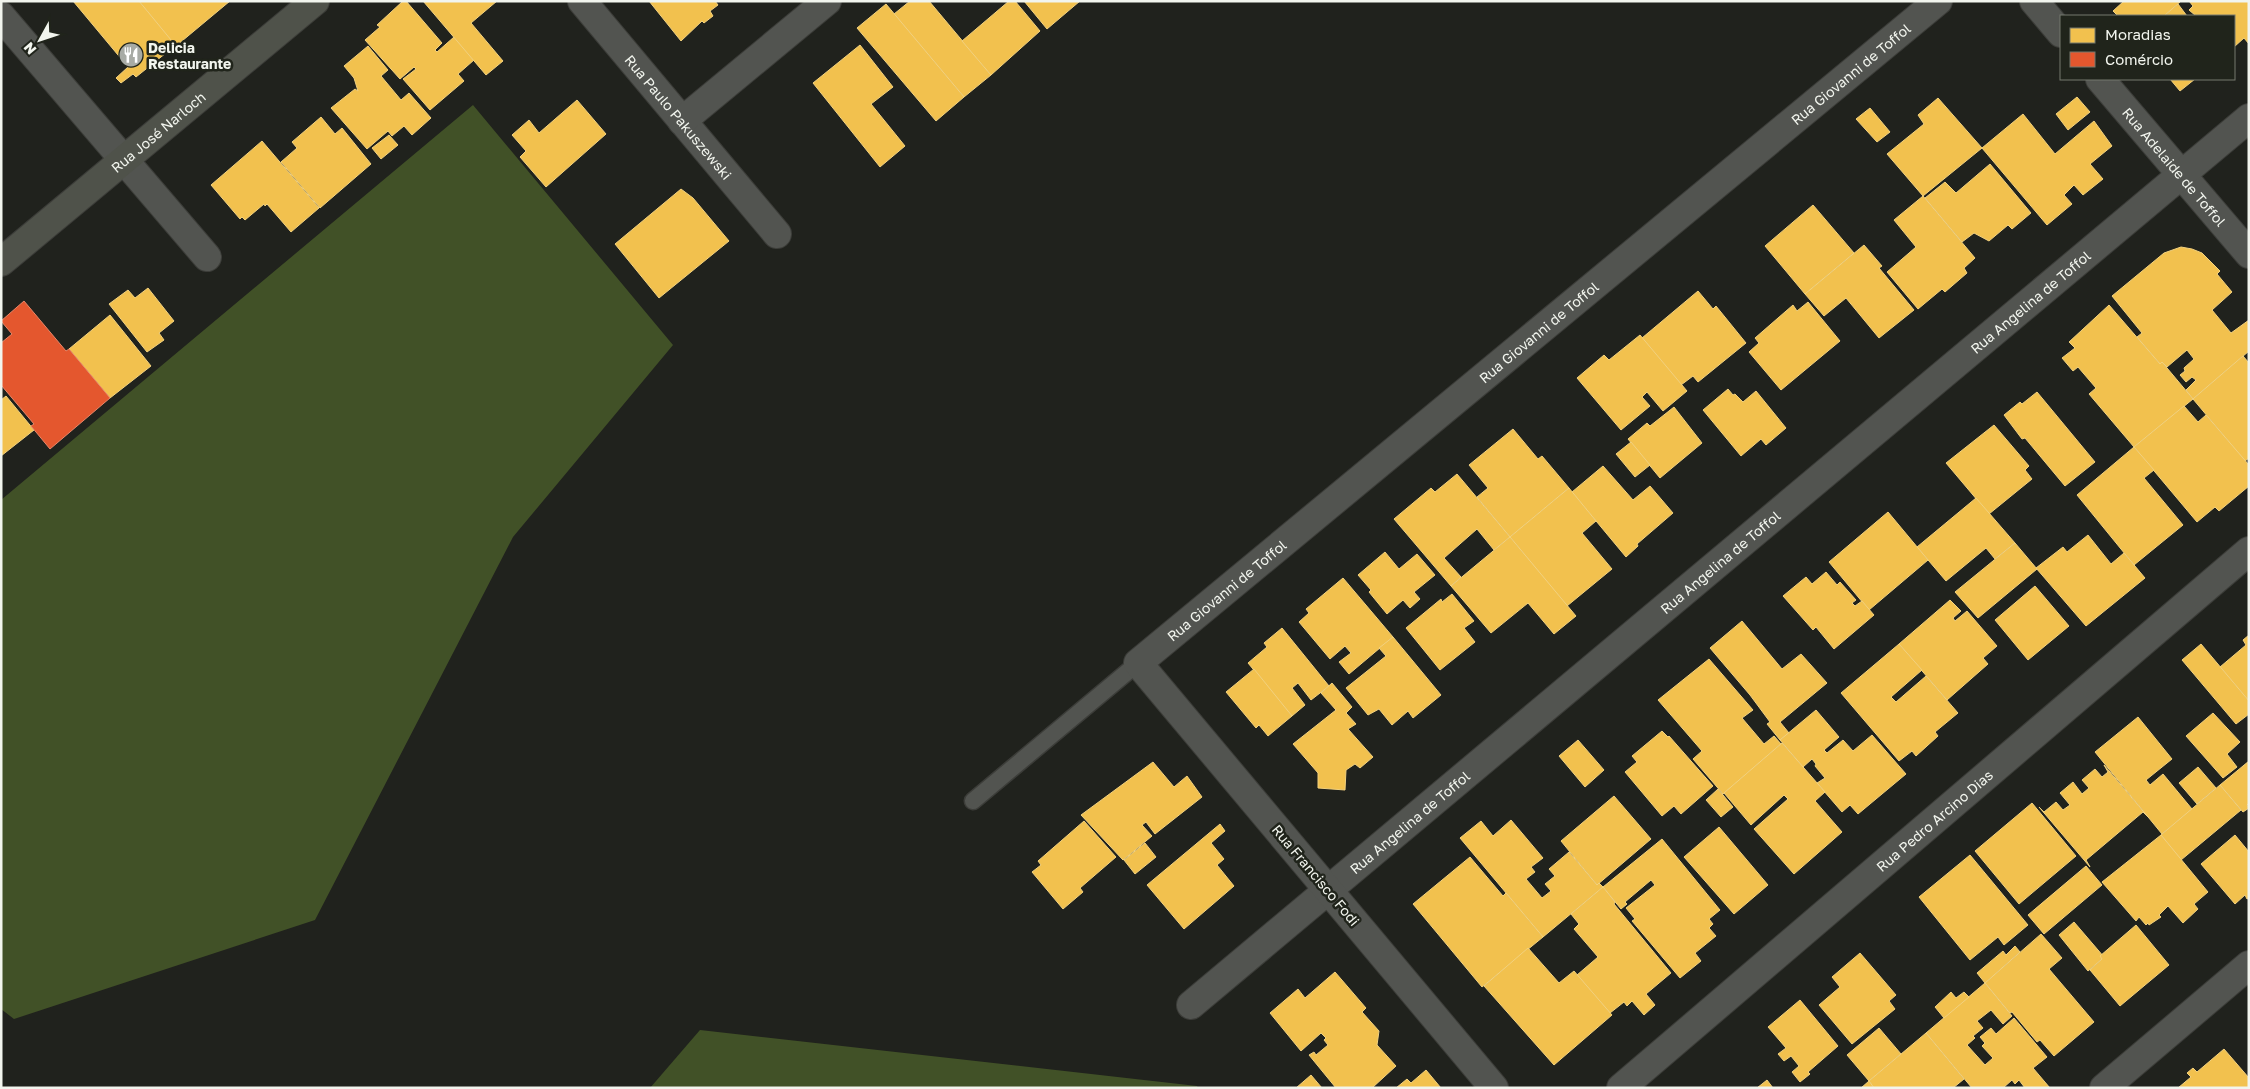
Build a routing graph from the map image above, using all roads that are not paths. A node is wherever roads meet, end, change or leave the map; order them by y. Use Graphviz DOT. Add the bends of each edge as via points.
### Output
graph roads {
  1 [pos="315,1"];
  2 [pos="582,1"];
  3 [pos="828,1"];
  4 [pos="1938,1"];
  5 [pos="2034,1"];
  6 [pos="1,16"];
  7 [pos="2060,32"];
  8 [pos="2101,80"];
  9 [pos="2249,118"];
  10 [pos="682,121"];
  11 [pos="125,160"];
  12 [pos="2182,174"];
  13 [pos="777,234"];
  14 [pos="2249,254"];
  15 [pos="207,257"];
  16 [pos="1,262"];
  17 [pos="2249,551"];
  18 [pos="1138,663"];
  19 [pos="973,801"];
  20 [pos="1328,889"];
  21 [pos="2249,965"];
  22 [pos="1191,1005"];
  23 [pos="1494,1088"];
  24 [pos="1621,1088"];
  25 [pos="2104,1088"];
  1 -- 11 [label="main road, Rua José Narloch"];
  2 -- 10 [label="street, Rua Paulo Pakuszewski"];
  3 -- 10 [label="street"];
  4 -- 18 [label="street, Rua Giovanni de Toffol"];
  5 -- 7 [label="street"];
  6 -- 11 [label="street"];
  8 -- 12 [label="street, Rua Adelaide de Toffol"];
  9 -- 12 [label="street, Rua Angelina de Toffol"];
  10 -- 13 [label="street, Rua Paulo Pakuszewski"];
  11 -- 15 [label="street"];
  11 -- 16 [label="main road, Rua José Narloch"];
  12 -- 14 [label="street, Rua Adelaide de Toffol"];
  12 -- 20 [label="street, Rua Angelina de Toffol"];
  17 -- 24 [label="street, Rua Pedro Arcino Dias"];
  18 -- 19 [label="lane"];
  18 -- 20 [label="street, Rua Francisco Fodi"];
  20 -- 22 [label="street, Rua Angelina de Toffol"];
  20 -- 23 [label="street, Rua Francisco Fodi"];
  21 -- 25 [label="street"];
}
